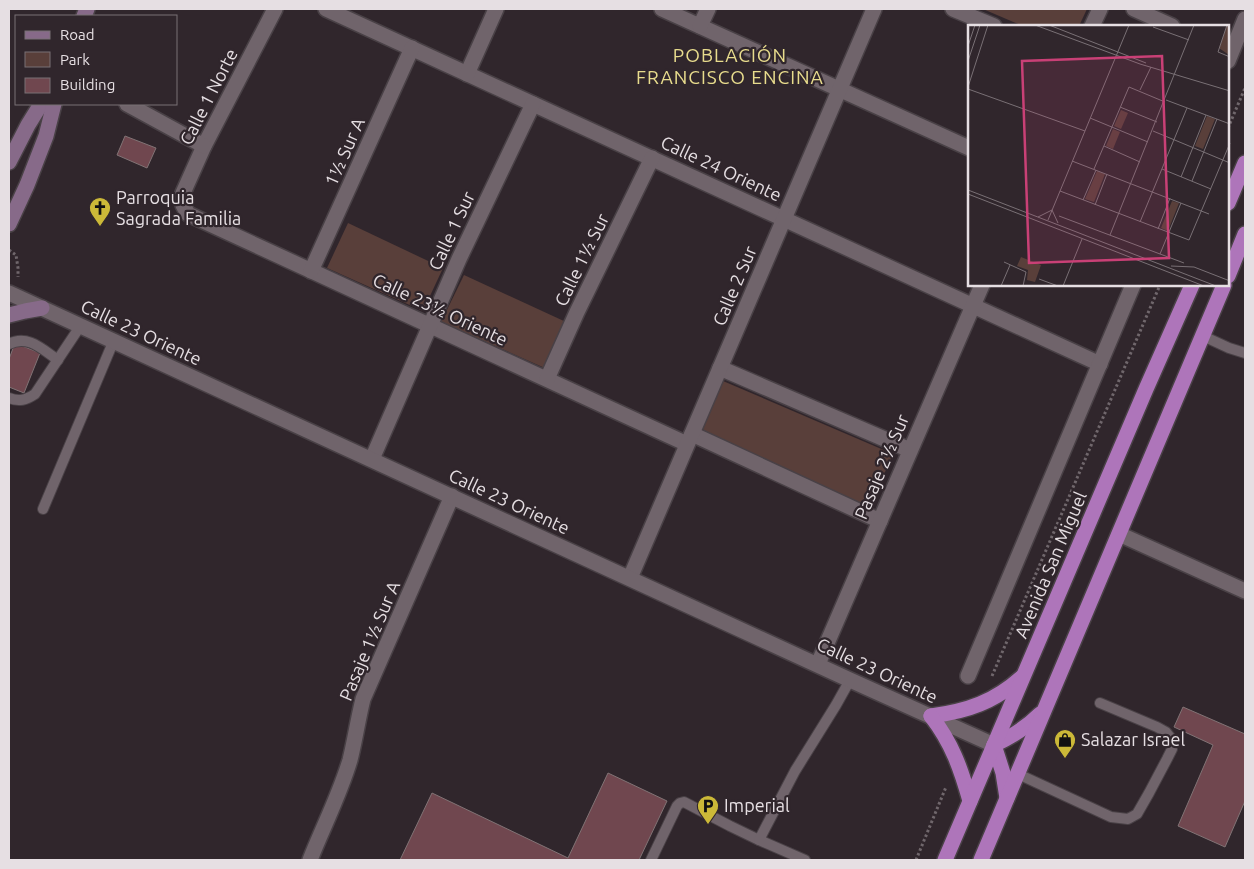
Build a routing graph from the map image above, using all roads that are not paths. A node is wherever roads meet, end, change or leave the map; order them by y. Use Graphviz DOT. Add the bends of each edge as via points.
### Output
graph roads {
  1 [pos="276,9"];
  2 [pos="326,9"];
  3 [pos="496,9"];
  4 [pos="662,9"];
  5 [pos="708,9"];
  6 [pos="874,9"];
  7 [pos="954,9"];
  8 [pos="1100,9"];
  9 [pos="1134,9"];
  10 [pos="1245,19"];
  11 [pos="992,25"];
  12 [pos="1092,25"];
  13 [pos="1170,25"];
  14 [pos="700,26"];
  15 [pos="412,48"];
  16 [pos="1229,55"];
  17 [pos="467,74"];
  18 [pos="840,89"];
  19 [pos="532,104"];
  20 [pos="40,105"];
  21 [pos="54,105"];
  22 [pos="130,105"];
  23 [pos="204,146"];
  24 [pos="968,148"];
  25 [pos="652,158"];
  26 [pos="9,162"];
  27 [pos="1245,163"];
  28 [pos="1229,201"];
  29 [pos="183,205"];
  30 [pos="784,219"];
  31 [pos="9,224"];
  32 [pos="1245,234"];
  33 [pos="311,271"];
  34 [pos="1229,274"];
  35 [pos="982,286"];
  36 [pos="1133,286"];
  37 [pos="1192,286"];
  38 [pos="1224,286"];
  39 [pos="9,292"];
  40 [pos="973,306"];
  41 [pos="42,308"];
  42 [pos="9,316"];
  43 [pos="81,325"];
  44 [pos="429,326"];
  45 [pos="1203,336"];
  46 [pos="114,340"];
  47 [pos="9,344"];
  48 [pos="1245,353"];
  49 [pos="58,360"];
  50 [pos="1100,364"];
  51 [pos="720,368"];
  52 [pos="547,379"];
  53 [pos="9,398"];
  54 [pos="689,439"];
  55 [pos="910,450"];
  56 [pos="372,459"];
  57 [pos="452,496"];
  58 [pos="43,509"];
  59 [pos="880,521"];
  60 [pos="1120,534"];
  61 [pos="630,578"];
  62 [pos="1245,590"];
  63 [pos="818,664"];
  64 [pos="968,676"];
  65 [pos="1024,676"];
  66 [pos="850,680"];
  67 [pos="1100,703"];
  68 [pos="1044,710"];
  69 [pos="931,716"];
  70 [pos="994,745"];
  71 [pos="1018,774"];
  72 [pos="1007,799"];
  73 [pos="970,801"];
  74 [pos="759,840"];
  75 [pos="310,860"];
  76 [pos="651,860"];
  77 [pos="805,860"];
  78 [pos="945,860"];
  79 [pos="981,860"];
  1 -- 23 [label="street, Calle 1 Norte"];
  2 -- 15 [label="street, Calle 24 Oriente"];
  3 -- 17 [label="street"];
  4 -- 14 [label="street"];
  5 -- 14 [label="street"];
  6 -- 18 [label="street, Calle 2 Sur"];
  7 -- 11 [label="street"];
  8 -- 12 [label="street"];
  9 -- 13 [label="street"];
  10 -- 16 [label="street"];
  14 -- 18 [label="street"];
  15 -- 17 [label="street, Calle 24 Oriente"];
  15 -- 33 [label="street, 1½ Sur A"];
  17 -- 19 [label="street, Calle 24 Oriente"];
  18 -- 24 [label="street"];
  18 -- 30 [label="street, Calle 2 Sur"];
  19 -- 25 [label="street, Calle 24 Oriente"];
  19 -- 44 [label="street, Calle 1 Sur"];
  20 -- 26 [label="main road"];
  21 -- 31 [label="main road" via="46,136"];
  22 -- 23 [label="street"];
  23 -- 29 [label="street, Calle 1 Norte" via="182,193"];
  25 -- 30 [label="street, Calle 24 Oriente"];
  25 -- 52 [label="street, Calle 1½ Sur"];
  27 -- 28 [label="highway"];
  29 -- 33 [label="street, Calle 23½ Oriente" via="188,214"];
  30 -- 40 [label="street, Calle 24 Oriente"];
  30 -- 51 [label="street, Calle 2 Sur"];
  32 -- 34 [label="highway"];
  33 -- 44 [label="street, Calle 23½ Oriente"];
  35 -- 40 [label="street, Pasaje 2½ Sur"];
  36 -- 50 [label="street, Avenida San Miguel"];
  37 -- 65 [label="highway, Avenida San Miguel"];
  38 -- 45 [label="highway"];
  39 -- 41 [label="street, Calle 23 Oriente"];
  40 -- 50 [label="street, Calle 24 Oriente"];
  40 -- 55 [label="street, Pasaje 2½ Sur"];
  41 -- 42 [label="main road"];
  41 -- 43 [label="street, Calle 23 Oriente"];
  43 -- 46 [label="street, Calle 23 Oriente"];
  43 -- 49 [label="lane"];
  44 -- 52 [label="street, Calle 23½ Oriente"];
  44 -- 56 [label="street, Calle 1 Sur"];
  45 -- 48 [label="lane"];
  45 -- 60 [label="highway"];
  46 -- 56 [label="street, Calle 23 Oriente"];
  46 -- 58 [label="lane"];
  47 -- 49 [label="lane" via="28,341"];
  49 -- 53 [label="lane" via="35,394 22,400"];
  50 -- 64 [label="street, Avenida San Miguel"];
  51 -- 54 [label="street, Calle 2 Sur"];
  51 -- 55 [label="street"];
  52 -- 54 [label="street, Calle 23½ Oriente"];
  54 -- 59 [label="street, Calle 23½ Oriente"];
  54 -- 61 [label="street, Calle 2 Sur"];
  55 -- 59 [label="street, Pasaje 2½ Sur"];
  56 -- 57 [label="street, Calle 23 Oriente"];
  57 -- 61 [label="street, Calle 23 Oriente"];
  57 -- 75 [label="street, Pasaje 1½ Sur A" via="364,699 345,775"];
  59 -- 63 [label="street, Pasaje 2½ Sur"];
  60 -- 62 [label="street"];
  60 -- 68 [label="highway"];
  61 -- 63 [label="street, Calle 23 Oriente"];
  63 -- 66 [label="street, Calle 23 Oriente"];
  65 -- 69 [label="highway" via="987,701 953,713"];
  65 -- 70 [label="highway, Avenida San Miguel"];
  66 -- 69 [label="street, Calle 23 Oriente"];
  66 -- 74 [label="lane"];
  67 -- 71 [label="lane" via="1157,727 1170,736 1172,742 1172,749 1137,814 1128,819 1111,817"];
  68 -- 70 [label="highway" via="1013,736"];
  68 -- 71 [label="highway"];
  69 -- 70 [label="street, Calle 23 Oriente"];
  69 -- 73 [label="highway" via="955,754"];
  70 -- 72 [label="highway"];
  70 -- 73 [label="highway, Avenida San Miguel"];
  71 -- 72 [label="highway"];
  72 -- 79 [label="highway"];
  73 -- 78 [label="highway, Avenida San Miguel"];
  74 -- 76 [label="lane" via="684,802 677,806"];
  74 -- 77 [label="lane"];
}
